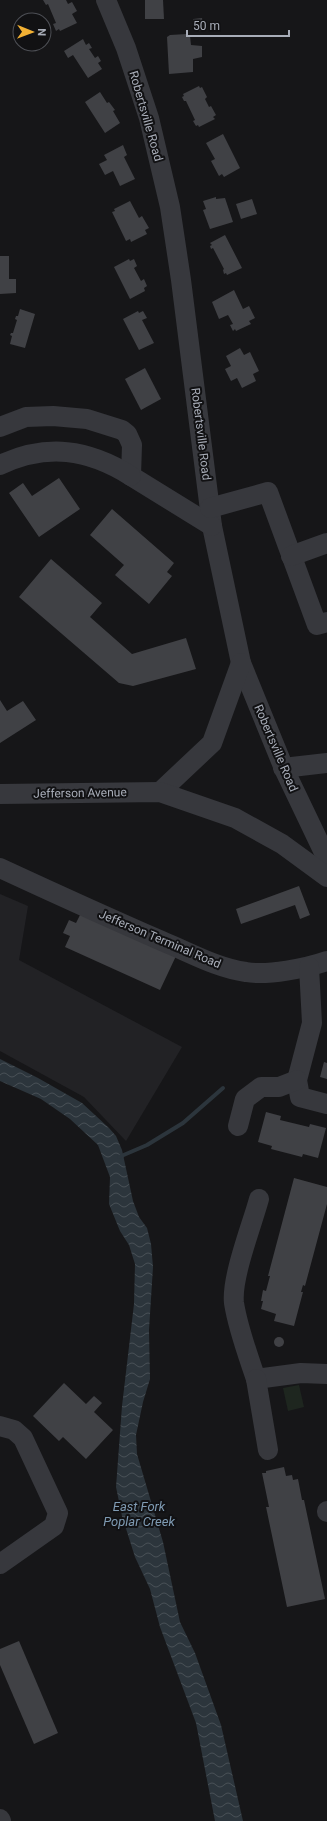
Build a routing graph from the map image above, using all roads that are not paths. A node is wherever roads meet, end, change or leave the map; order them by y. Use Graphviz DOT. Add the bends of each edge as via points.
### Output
graph roads {
  1 [pos="106,0"];
  2 [pos="0,427"];
  3 [pos="0,465"];
  4 [pos="131,476"];
  5 [pos="211,517"];
  6 [pos="327,543"];
  7 [pos="291,556"];
  8 [pos="322,623"];
  9 [pos="241,663"];
  10 [pos="327,763"];
  11 [pos="283,768"];
  12 [pos="160,792"];
  13 [pos="0,794"];
  14 [pos="327,859"];
  15 [pos="0,868"];
  16 [pos="327,877"];
  17 [pos="318,964"];
  18 [pos="297,1080"];
  19 [pos="327,1104"];
  20 [pos="238,1126"];
  21 [pos="259,1199"];
  22 [pos="327,1374"];
  23 [pos="256,1379"];
  24 [pos="0,1426"];
  25 [pos="268,1450"];
  26 [pos="0,1564"];
  1 -- 5 [label="street, Robertsville Road" via="126,48 149,118 170,207"];
  2 -- 4 [label="street" via="26,417 53,416 88,419 122,430 132,445"];
  3 -- 4 [label="street" via="17,457 62,451 84,454"];
  4 -- 5 [label="street"];
  5 -- 7 [label="street" via="268,492"];
  5 -- 9 [label="street, Robertsville Road"];
  6 -- 7 [label="street"];
  7 -- 8 [label="street"];
  9 -- 11 [label="street, Robertsville Road"];
  9 -- 12 [label="street" via="212,743"];
  10 -- 11 [label="street"];
  11 -- 14 [label="street, Robertsville Road"];
  12 -- 13 [label="street, Jefferson Avenue"];
  12 -- 16 [label="street, Jefferson Avenue" via="235,818 282,844"];
  15 -- 17 [label="street, Jefferson Terminal Road" via="223,967 248,973"];
  17 -- 18 [label="street" via="312,1023"];
  18 -- 19 [label="street" via="300,1097"];
  18 -- 20 [label="street" via="279,1087 261,1087 245,1099"];
  21 -- 23 [label="street" via="237,1274 234,1302"];
  22 -- 23 [label="street" via="301,1373"];
  23 -- 25 [label="street"];
  24 -- 26 [label="street" via="14,1430 23,1438 58,1513 54,1526"];
}
